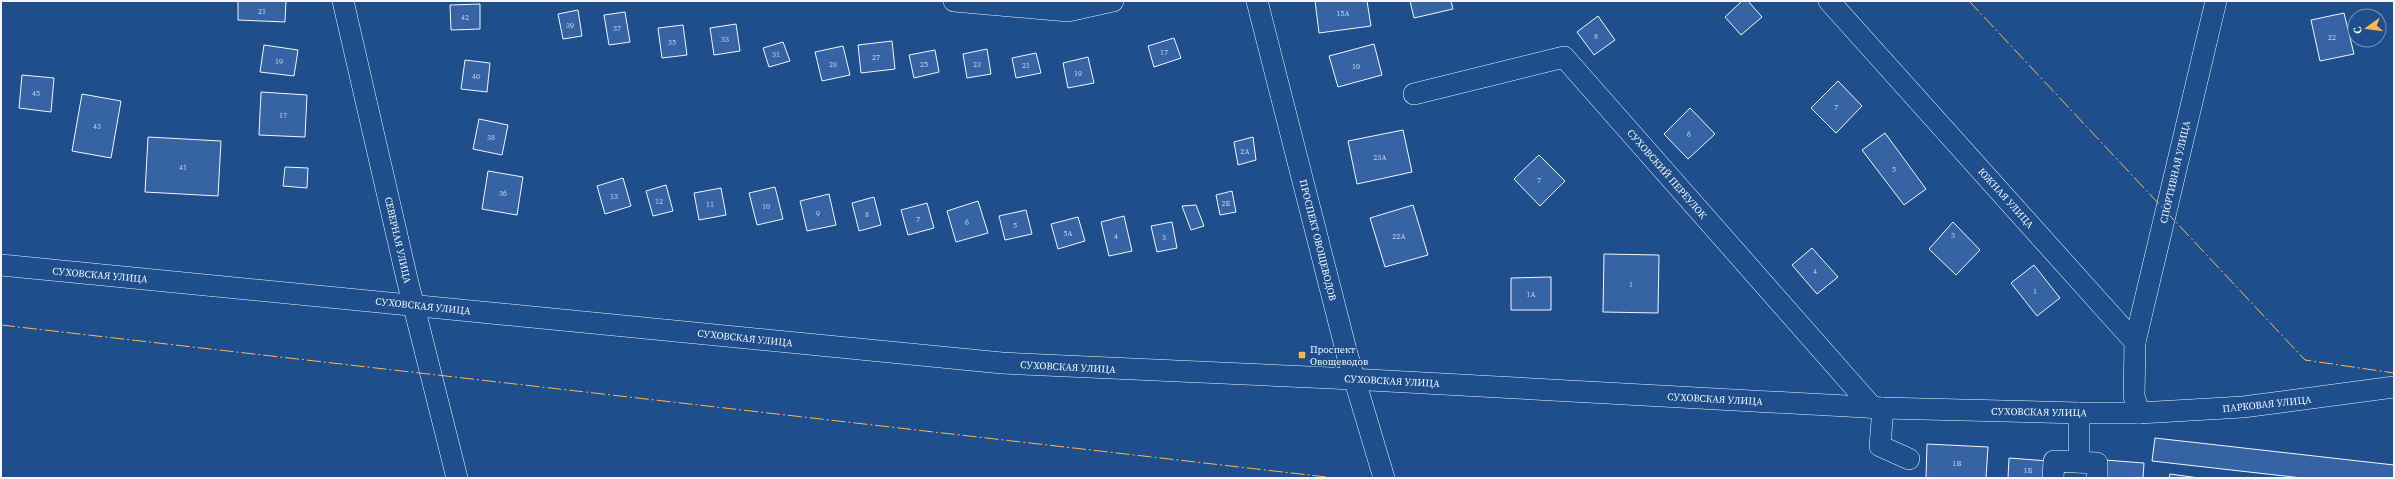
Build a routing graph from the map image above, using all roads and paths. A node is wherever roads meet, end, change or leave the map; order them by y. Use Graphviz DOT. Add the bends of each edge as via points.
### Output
graph roads {
  1 [pos="343,1"];
  2 [pos="954,1"];
  3 [pos="1113,1"];
  4 [pos="1256,1"];
  5 [pos="1829,1"];
  6 [pos="2216,1"];
  7 [pos="1414,94"];
  8 [pos="1,265"];
  9 [pos="414,305"];
  10 [pos="2135,342"];
  11 [pos="1354,379"];
  12 [pos="2394,387"];
  13 [pos="1878,408"];
  14 [pos="2079,413"];
  15 [pos="2138,413"];
  16 [pos="1909,459"];
  17 [pos="2079,462"];
  18 [pos="457,478"];
  19 [pos="1384,478"];
  20 [pos="2054,478"];
  21 [pos="2096,478"];
  1 -- 9 [label="street, СЕВЕРНАЯ УЛИЦА"];
  2 -- 3 [label="street" via="1068,11"];
  4 -- 11 [label="street, ПРОСПЕКТ ОВОЩЕВОДОВ"];
  5 -- 10 [label="street, ЮЖНАЯ УЛИЦА"];
  6 -- 10 [label="street, СПОРТИВНАЯ УЛИЦА"];
  7 -- 13 [label="street, СУХОВСКИЙ ПЕРЕУЛОК" via="1564,57"];
  8 -- 9 [label="street, СУХОВСКАЯ УЛИЦА"];
  9 -- 11 [label="street, СУХОВСКАЯ УЛИЦА" via="1002,363"];
  9 -- 18 [label="street, СЕВЕРНАЯ УЛИЦА"];
  10 -- 15 [label="street" via="2134,396"];
  11 -- 13 [label="street, СУХОВСКАЯ УЛИЦА"];
  11 -- 19 [label="street, ПРОСПЕКТ ОВОЩЕВОДОВ"];
  12 -- 15 [label="street, ПАРКОВАЯ УЛИЦА" via="2243,407"];
  13 -- 14 [label="street, СУХОВСКАЯ УЛИЦА"];
  13 -- 16 [label="street" via="1880,446"];
  14 -- 15 [label="street, СУХОВСКАЯ УЛИЦА"];
  14 -- 17 [label="street"];
  17 -- 20 [label="street" via="2054,461"];
  17 -- 21 [label="street" via="2097,463"];
}
